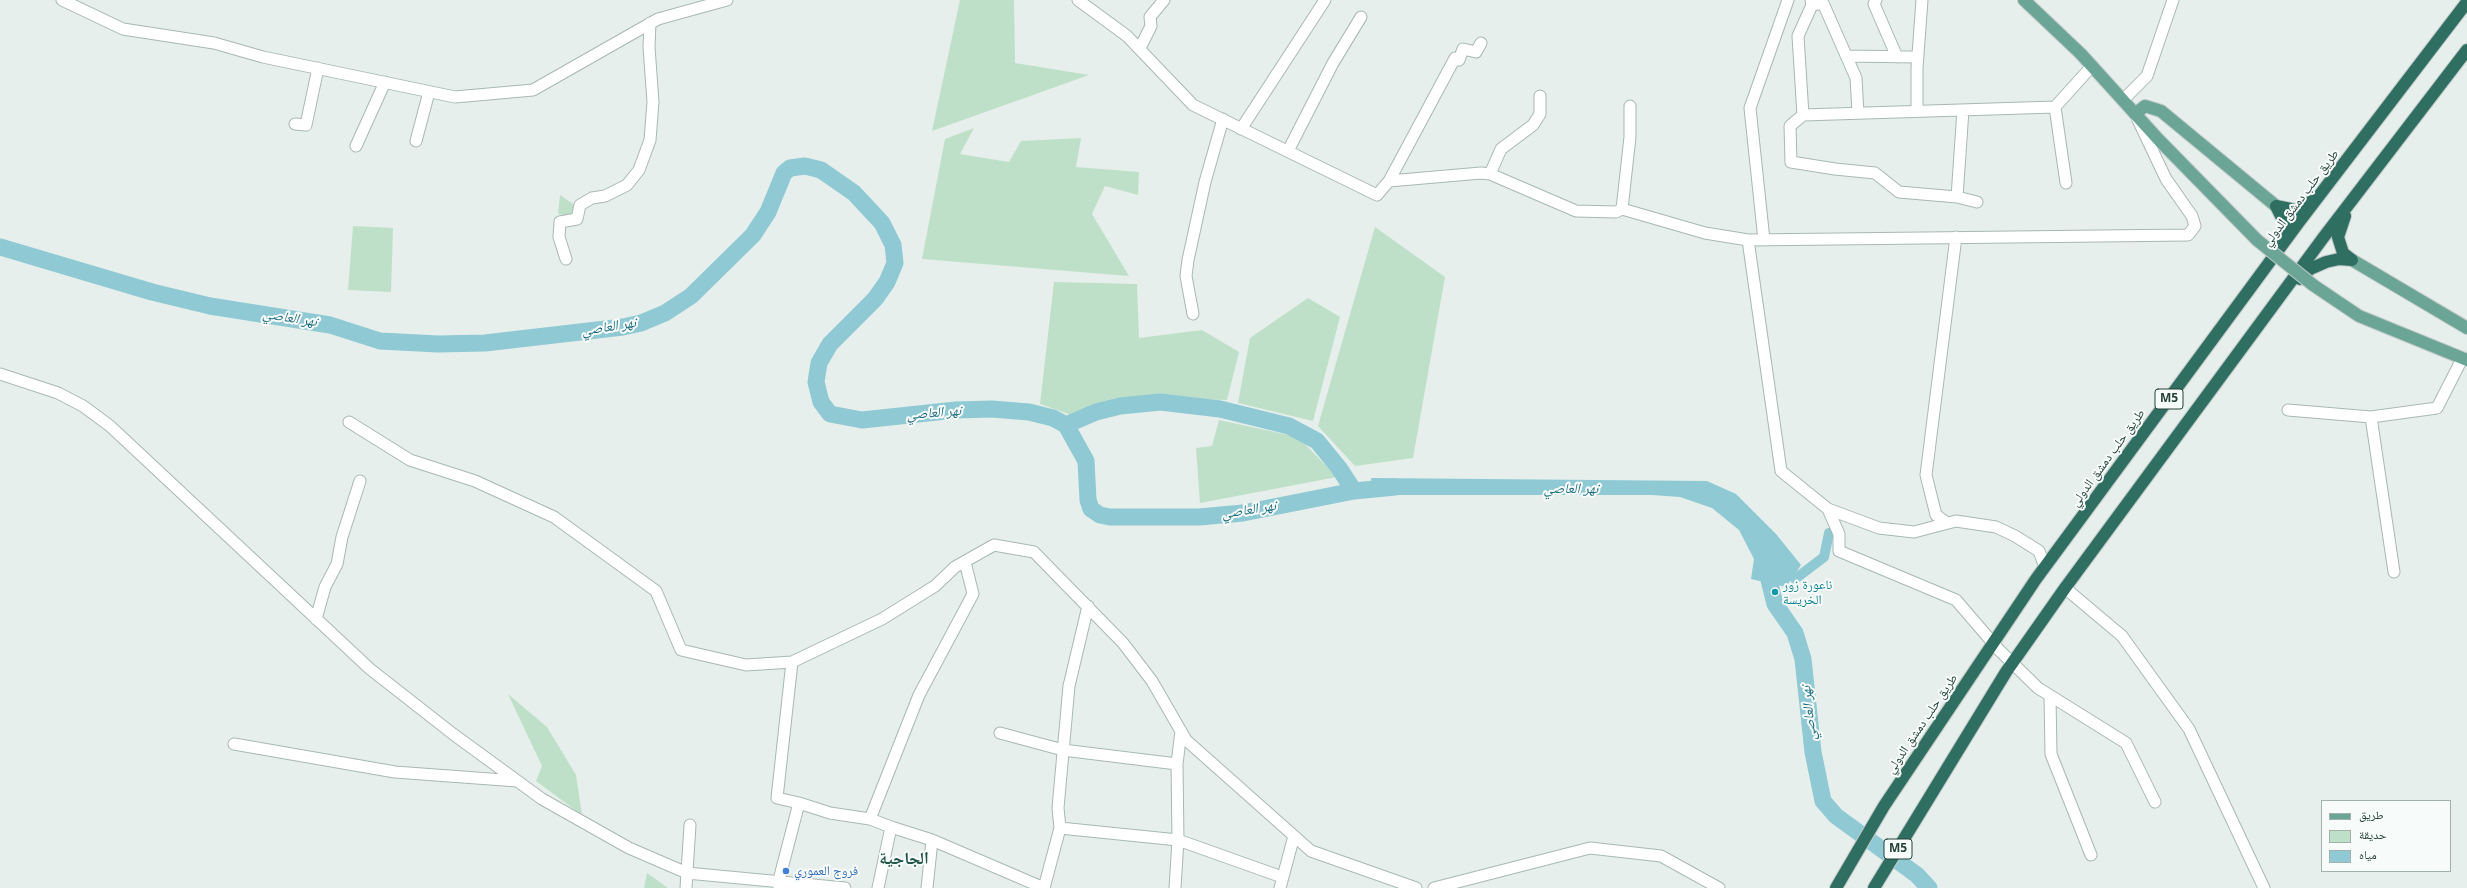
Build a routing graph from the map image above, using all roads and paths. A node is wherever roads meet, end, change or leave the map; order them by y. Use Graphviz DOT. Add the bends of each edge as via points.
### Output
graph roads {
  1 [pos="62,0"];
  2 [pos="727,0"];
  3 [pos="1078,0"];
  4 [pos="1164,0"];
  5 [pos="1326,0"];
  6 [pos="1788,0"];
  7 [pos="1876,0"];
  8 [pos="1922,0"];
  9 [pos="2024,0"];
  10 [pos="2173,0"];
  11 [pos="2467,2"];
  12 [pos="1811,3"];
  13 [pos="1361,17"];
  14 [pos="650,23"];
  15 [pos="1481,43"];
  16 [pos="1140,48"];
  17 [pos="2467,50"];
  18 [pos="1846,56"];
  19 [pos="1897,57"];
  20 [pos="1918,57"];
  21 [pos="2092,66"];
  22 [pos="318,68"];
  23 [pos="385,82"];
  24 [pos="429,92"];
  25 [pos="1540,96"];
  26 [pos="2123,100"];
  27 [pos="1630,106"];
  28 [pos="2055,107"];
  29 [pos="1963,110"];
  30 [pos="1917,111"];
  31 [pos="1858,113"];
  32 [pos="2135,114"];
  33 [pos="1803,115"];
  34 [pos="1223,119"];
  35 [pos="295,124"];
  36 [pos="1240,129"];
  37 [pos="416,141"];
  38 [pos="356,146"];
  39 [pos="1288,151"];
  40 [pos="1490,174"];
  41 [pos="1389,181"];
  42 [pos="2066,183"];
  43 [pos="2329,183"];
  44 [pos="1957,197"];
  45 [pos="2352,200"];
  46 [pos="1978,202"];
  47 [pos="2276,206"];
  48 [pos="1622,209"];
  49 [pos="1956,237"];
  50 [pos="1748,240"];
  51 [pos="1764,240"];
  52 [pos="566,259"];
  53 [pos="2352,260"];
  54 [pos="2267,266"];
  55 [pos="2278,300"];
  56 [pos="1193,314"];
  57 [pos="2467,328"];
  58 [pos="2464,360"];
  59 [pos="0,374"];
  60 [pos="2288,410"];
  61 [pos="2371,417"];
  62 [pos="349,422"];
  63 [pos="360,480"];
  64 [pos="1828,509"];
  65 [pos="1947,524"];
  66 [pos="965,562"];
  67 [pos="2045,567"];
  68 [pos="2394,572"];
  69 [pos="2065,588"];
  70 [pos="1088,606"];
  71 [pos="316,619"];
  72 [pos="1993,643"];
  73 [pos="792,662"];
  74 [pos="2013,663"];
  75 [pos="2050,696"];
  76 [pos="1181,731"];
  77 [pos="1000,733"];
  78 [pos="234,744"];
  79 [pos="1063,750"];
  80 [pos="1177,764"];
  81 [pos="517,781"];
  82 [pos="2155,802"];
  83 [pos="799,803"];
  84 [pos="870,819"];
  85 [pos="690,825"];
  86 [pos="891,827"];
  87 [pos="1060,828"];
  88 [pos="1294,836"];
  89 [pos="932,840"];
  90 [pos="1178,840"];
  91 [pos="2091,855"];
  92 [pos="687,873"];
  93 [pos="1281,883"];
  94 [pos="779,884"];
  95 [pos="686,888"];
  96 [pos="845,888"];
  97 [pos="878,888"];
  98 [pos="927,888"];
  99 [pos="1044,888"];
  100 [pos="1175,888"];
  101 [pos="1416,888"];
  102 [pos="1434,888"];
  103 [pos="1719,888"];
  104 [pos="1836,888"];
  105 [pos="1874,888"];
  106 [pos="2264,888"];
  1 -- 22 [label="street" via="123,29 214,43"];
  2 -- 14 [label="street"];
  3 -- 16 [label="street"];
  4 -- 16 [label="street" via="1150,17 1151,26"];
  5 -- 36 [label="street"];
  6 -- 51 [label="street" via="1750,108"];
  7 -- 19 [label="street" via="1874,4"];
  8 -- 20 [label="street"];
  9 -- 21 [label="main road"];
  10 -- 26 [label="street" via="2147,76"];
  11 -- 43 [label="highway, طريق حلب دمشق الدولي / M5"];
  12 -- 18 [label="street" via="1823,3"];
  12 -- 33 [label="street" via="1798,36"];
  13 -- 39 [label="street" via="1332,63"];
  14 -- 24 [label="street" via="534,90 455,97"];
  14 -- 52 [label="street" via="653,102 650,140 638,170 627,184 580,205 577,219 560,222 559,237"];
  15 -- 41 [label="street" via="1476,52 1463,49 1459,60 1455,58"];
  16 -- 34 [label="street" via="1192,105"];
  17 -- 45 [label="highway, M5"];
  18 -- 19 [label="street"];
  18 -- 31 [label="street" via="1856,78"];
  19 -- 20 [label="street"];
  20 -- 30 [label="street"];
  21 -- 26 [label="main road"];
  21 -- 28 [label="street"];
  22 -- 23 [label="street"];
  22 -- 35 [label="street" via="306,125"];
  23 -- 24 [label="street"];
  23 -- 38 [label="street"];
  24 -- 37 [label="street"];
  25 -- 40 [label="street" via="1540,114 1533,125 1501,150"];
  26 -- 32 [label="main road"];
  27 -- 48 [label="street" via="1630,137"];
  28 -- 29 [label="street"];
  28 -- 42 [label="street"];
  29 -- 30 [label="street"];
  29 -- 44 [label="street"];
  30 -- 31 [label="street"];
  31 -- 33 [label="street"];
  32 -- 47 [label="main road" via="2145,106 2161,111"];
  32 -- 49 [label="street" via="2166,179 2192,216 2195,226 2188,235"];
  32 -- 58 [label="main road, bridge" via="2257,240 2313,285 2359,316"];
  33 -- 44 [label="street" via="1790,126 1791,162 1875,172 1899,192"];
  34 -- 36 [label="street"];
  34 -- 56 [label="street" via="1205,182 1188,260 1186,276"];
  36 -- 39 [label="street"];
  39 -- 41 [label="street" via="1377,195"];
  40 -- 41 [label="street"];
  40 -- 48 [label="street" via="1576,211 1616,212"];
  43 -- 47 [label="highway" via="2307,205 2296,210"];
  43 -- 54 [label="highway, طريق حلب دمشق الدولي / M5"];
  44 -- 46 [label="street"];
  45 -- 53 [label="highway" via="2338,237 2343,254"];
  45 -- 55 [label="highway, M5"];
  47 -- 54 [label="highway" via="2283,215 2283,234"];
  48 -- 50 [label="street" via="1705,233"];
  49 -- 51 [label="street"];
  49 -- 65 [label="street" via="1926,475 1936,515"];
  50 -- 51 [label="street"];
  50 -- 64 [label="street" via="1781,471"];
  53 -- 55 [label="highway" via="2339,259 2310,269"];
  53 -- 57 [label="main road"];
  54 -- 67 [label="highway, طريق حلب دمشق الدولي / M5"];
  55 -- 69 [label="highway, M5"];
  58 -- 61 [label="street" via="2437,408"];
  59 -- 71 [label="street" via="58,393 83,406 110,426"];
  60 -- 61 [label="street"];
  61 -- 68 [label="street"];
  62 -- 73 [label="street" via="410,460 475,481 554,517 656,591 681,650 746,665"];
  63 -- 71 [label="street" via="336,564 325,587"];
  64 -- 65 [label="street" via="1879,528 1914,532"];
  64 -- 72 [label="street" via="1839,534 1839,551 1956,600"];
  65 -- 67 [label="street" via="1956,521 1996,527 2039,551"];
  66 -- 70 [label="street" via="994,545 1034,552"];
  66 -- 73 [label="street" via="935,586 882,619"];
  66 -- 84 [label="street" via="973,594 919,695"];
  67 -- 72 [label="highway, طريق حلب دمشق الدولي / M5"];
  69 -- 74 [label="highway, M5"];
  69 -- 106 [label="street" via="2122,636 2189,729"];
  70 -- 76 [label="street" via="1123,643 1152,681"];
  70 -- 79 [label="street" via="1070,686"];
  71 -- 81 [label="street" via="370,669"];
  72 -- 74 [label="street"];
  72 -- 104 [label="highway, طريق حلب دمشق الدولي / M5" via="1884,806"];
  73 -- 83 [label="street" via="777,798"];
  74 -- 75 [label="street" via="2038,688"];
  74 -- 105 [label="highway, M5"];
  75 -- 82 [label="street" via="2126,743"];
  75 -- 91 [label="street" via="2050,754"];
  76 -- 80 [label="street"];
  76 -- 88 [label="street" via="1186,740"];
  77 -- 79 [label="street"];
  78 -- 81 [label="street" via="395,772"];
  79 -- 80 [label="street"];
  79 -- 87 [label="street" via="1058,808"];
  80 -- 90 [label="street"];
  81 -- 92 [label="street" via="542,799 629,848"];
  83 -- 84 [label="street" via="830,813"];
  83 -- 94 [label="street"];
  84 -- 86 [label="street"];
  85 -- 92 [label="street"];
  86 -- 89 [label="street"];
  86 -- 97 [label="street"];
  87 -- 90 [label="street"];
  87 -- 99 [label="street"];
  88 -- 93 [label="street"];
  88 -- 101 [label="street" via="1311,851 1370,874"];
  89 -- 98 [label="street"];
  89 -- 99 [label="street"];
  90 -- 93 [label="street"];
  90 -- 100 [label="street"];
  92 -- 94 [label="street"];
  92 -- 95 [label="street"];
  94 -- 96 [label="street"];
  102 -- 103 [label="street" via="1590,848 1661,856"];
}
